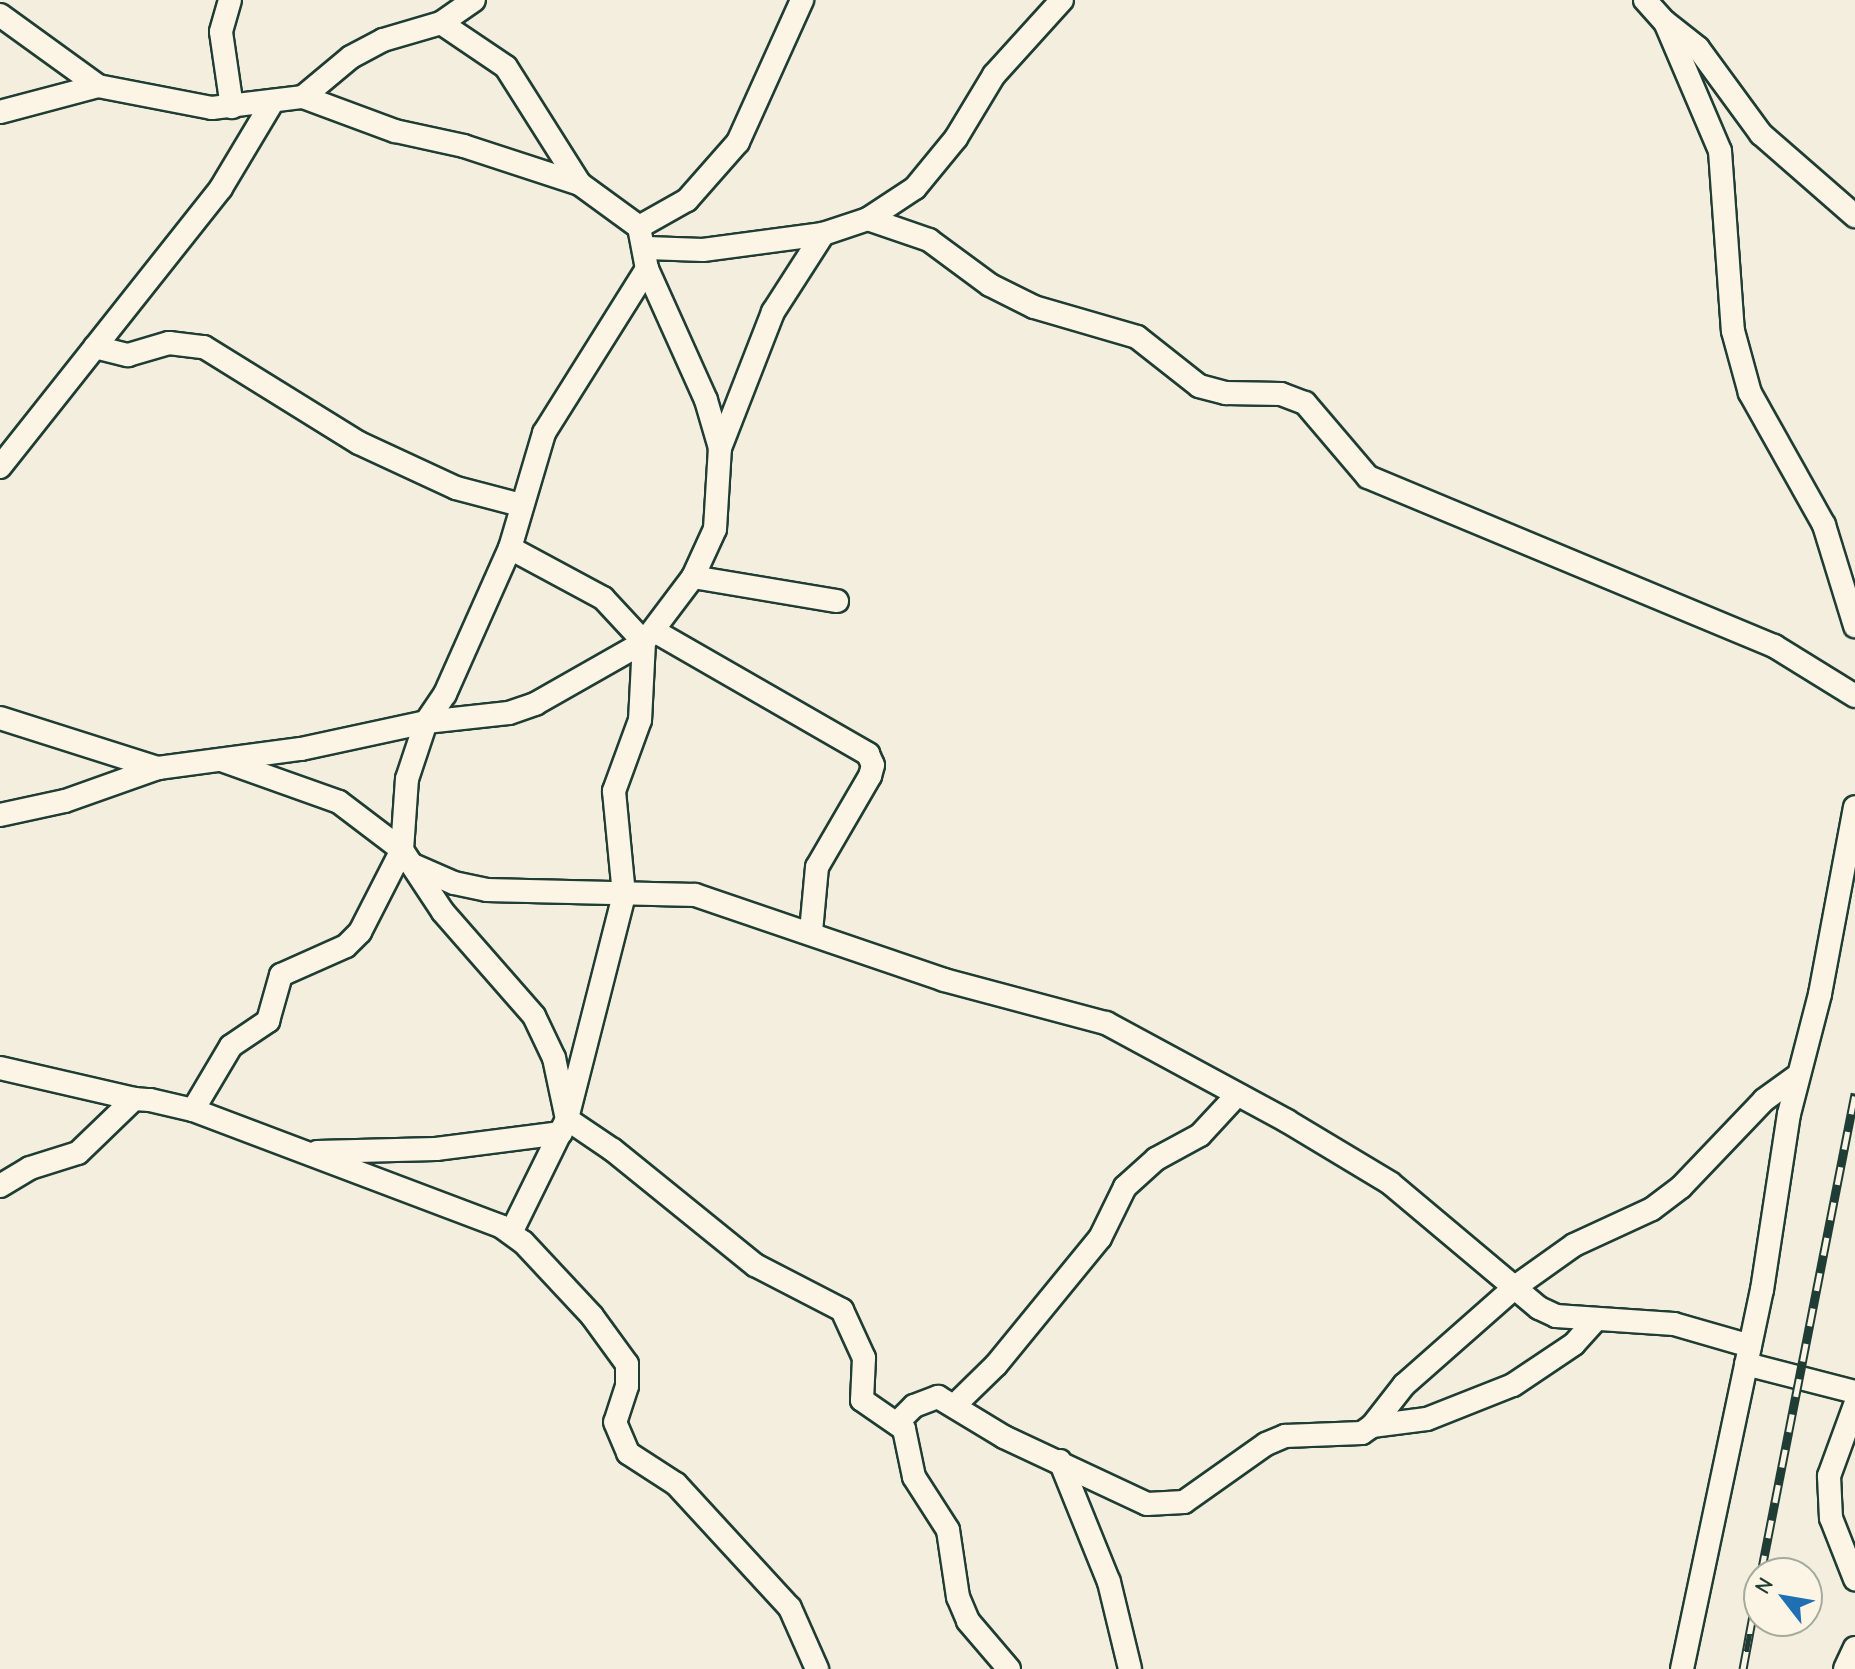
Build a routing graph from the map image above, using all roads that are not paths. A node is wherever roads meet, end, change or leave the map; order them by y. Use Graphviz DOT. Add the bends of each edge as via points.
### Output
graph roads {
  1 [pos="230,0"];
  2 [pos="474,0"];
  3 [pos="802,0"];
  4 [pos="1062,0"];
  5 [pos="1645,0"];
  6 [pos="0,15"];
  7 [pos="1665,22"];
  8 [pos="441,23"];
  9 [pos="98,86"];
  10 [pos="303,97"];
  11 [pos="273,101"];
  12 [pos="232,107"];
  13 [pos="0,112"];
  14 [pos="580,184"];
  15 [pos="1855,216"];
  16 [pos="868,219"];
  17 [pos="823,234"];
  18 [pos="644,248"];
  19 [pos="95,347"];
  20 [pos="720,448"];
  21 [pos="0,467"];
  22 [pos="521,505"];
  23 [pos="510,548"];
  24 [pos="693,577"];
  25 [pos="837,601"];
  26 [pos="1855,626"];
  27 [pos="650,637"];
  28 [pos="1855,696"];
  29 [pos="0,718"];
  30 [pos="426,722"];
  31 [pos="220,759"];
  32 [pos="158,768"];
  33 [pos="1855,807"];
  34 [pos="0,815"];
  35 [pos="408,857"];
  36 [pos="624,895"];
  37 [pos="811,932"];
  38 [pos="0,1068"];
  39 [pos="1796,1077"];
  40 [pos="1237,1095"];
  41 [pos="134,1099"];
  42 [pos="193,1110"];
  43 [pos="564,1126"];
  44 [pos="296,1152"];
  45 [pos="0,1186"];
  46 [pos="511,1233"];
  47 [pos="1515,1287"];
  48 [pos="1595,1321"];
  49 [pos="1748,1355"];
  50 [pos="1855,1392"];
  51 [pos="955,1405"];
  52 [pos="1855,1405"];
  53 [pos="897,1423"];
  54 [pos="1372,1426"];
  55 [pos="1060,1461"];
  56 [pos="1855,1579"];
  57 [pos="1855,1648"];
  58 [pos="817,1669"];
  59 [pos="1009,1669"];
  60 [pos="1130,1669"];
  61 [pos="1682,1669"];
  62 [pos="1845,1669"];
  1 -- 12 [label="street" via="221,32"];
  2 -- 8 [label="street"];
  3 -- 18 [label="street" via="738,142"];
  4 -- 16 [label="street" via="994,75 956,138 915,188"];
  5 -- 7 [label="street"];
  6 -- 9 [label="street"];
  7 -- 15 [label="street" via="1698,48 1761,134"];
  7 -- 26 [label="street" via="1720,151 1733,331 1750,393 1824,525"];
  8 -- 10 [label="street" via="383,40 351,57"];
  8 -- 14 [label="street" via="506,67"];
  9 -- 12 [label="street"];
  9 -- 13 [label="street"];
  10 -- 11 [label="street"];
  10 -- 14 [label="street" via="395,131 464,146"];
  11 -- 12 [label="street"];
  11 -- 19 [label="street" via="221,188"];
  14 -- 18 [label="street"];
  16 -- 17 [label="street"];
  16 -- 28 [label="street" via="929,240 990,285 1034,307 1137,337 1199,386 1226,393 1281,394 1305,403 1368,477 1774,646"];
  17 -- 18 [label="street" via="703,250"];
  17 -- 20 [label="street" via="773,312"];
  18 -- 20 [label="street"];
  18 -- 22 [label="street" via="544,433"];
  19 -- 21 [label="street"];
  19 -- 22 [label="street" via="128,355 169,343 204,347 359,443 456,488"];
  20 -- 24 [label="street" via="715,529"];
  22 -- 23 [label="street"];
  23 -- 27 [label="street" via="603,598"];
  23 -- 30 [label="street" via="445,694"];
  24 -- 25 [label="street"];
  24 -- 27 [label="street"];
  27 -- 30 [label="street" via="535,704 509,713"];
  27 -- 36 [label="street" via="640,720 614,791"];
  27 -- 37 [label="street" via="861,748 873,765 817,867"];
  29 -- 32 [label="street"];
  30 -- 31 [label="street" via="301,749"];
  30 -- 35 [label="street" via="407,779"];
  31 -- 32 [label="street"];
  31 -- 35 [label="street" via="339,802"];
  32 -- 34 [label="street" via="65,801"];
  33 -- 39 [label="street" via="1820,994"];
  35 -- 36 [label="street" via="454,883 487,890"];
  35 -- 42 [label="street" via="353,941 281,975 268,1021 231,1046"];
  35 -- 43 [label="street" via="443,912 534,1016 554,1058"];
  36 -- 37 [label="street" via="654,890 695,895"];
  36 -- 43 [label="street"];
  37 -- 40 [label="street" via="944,980 1106,1023"];
  38 -- 41 [label="street"];
  39 -- 47 [label="street" via="1764,1100 1681,1187 1652,1209 1574,1245"];
  39 -- 49 [label="street"];
  40 -- 47 [label="street" via="1390,1183"];
  40 -- 51 [label="street" via="1200,1135 1156,1159 1125,1187 1100,1238 996,1365"];
  41 -- 42 [label="street"];
  41 -- 45 [label="street" via="78,1153 30,1168"];
  42 -- 44 [label="street"];
  43 -- 44 [label="street" via="436,1149"];
  43 -- 46 [label="street"];
  43 -- 53 [label="street" via="613,1150 755,1265 842,1310 864,1358 862,1400"];
  44 -- 46 [label="street"];
  46 -- 58 [label="street" via="592,1316 627,1364 627,1386 615,1422 628,1453 676,1484 790,1608"];
  47 -- 48 [label="street" via="1556,1316"];
  47 -- 54 [label="street" via="1404,1385"];
  48 -- 49 [label="street" via="1674,1324"];
  48 -- 54 [label="street" via="1574,1344 1513,1385 1427,1419"];
  49 -- 50 [label="street"];
  49 -- 61 [label="street"];
  51 -- 53 [label="street" via="929,1398"];
  51 -- 55 [label="street" via="1004,1437"];
  52 -- 56 [label="street" via="1829,1476 1831,1518"];
  53 -- 59 [label="street" via="904,1429 917,1485 948,1530 958,1597 968,1621"];
  54 -- 55 [label="street" via="1362,1433 1285,1436 1266,1444 1201,1494 1161,1506"];
  55 -- 60 [label="street" via="1109,1582"];
  57 -- 62 [label="street"];
}
